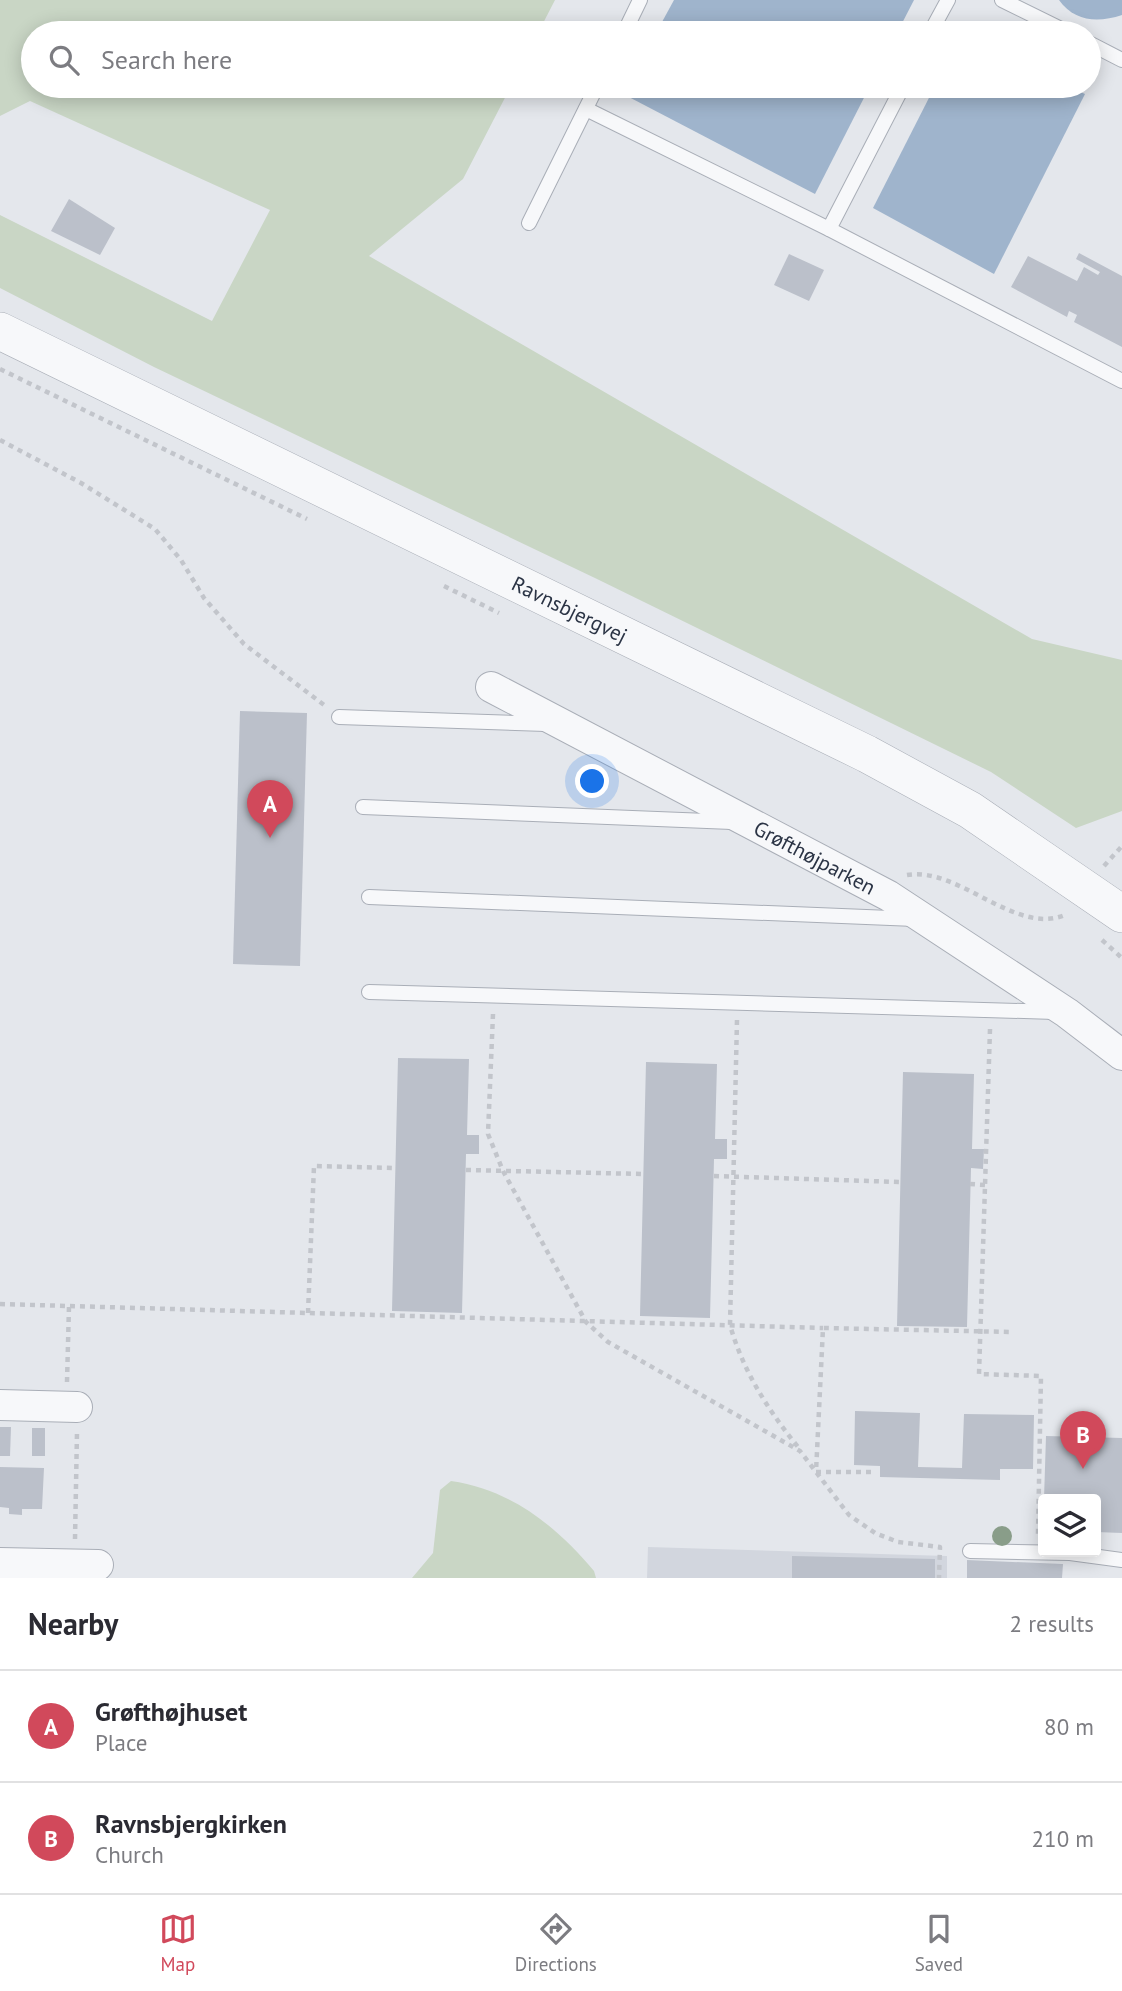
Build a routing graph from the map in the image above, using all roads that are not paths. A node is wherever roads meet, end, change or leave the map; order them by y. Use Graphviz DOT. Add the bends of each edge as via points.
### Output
graph roads {
  1 [pos="640,0"];
  2 [pos="948,0"];
  3 [pos="1002,0"];
  4 [pos="630,21"];
  5 [pos="937,21"];
  6 [pos="1045,21"];
  7 [pos="1101,49"];
  8 [pos="1122,60"];
  9 [pos="591,98"];
  10 [pos="897,98"];
  11 [pos="586,109"];
  12 [pos="529,223"];
  13 [pos="829,229"];
  14 [pos="0,331"];
  15 [pos="1122,381"];
  16 [pos="491,687"];
  17 [pos="340,717"];
  18 [pos="565,724"];
  19 [pos="363,807"];
  20 [pos="751,823"];
  21 [pos="369,897"];
  22 [pos="927,920"];
  23 [pos="1106,922"];
  24 [pos="369,992"];
  25 [pos="1067,1013"];
  26 [pos="1122,1055"];
  27 [pos="0,1405"];
  28 [pos="72,1407"];
  29 [pos="970,1551"];
  30 [pos="1122,1560"];
  31 [pos="0,1563"];
  32 [pos="86,1565"];
  1 -- 4 [label="lane"];
  2 -- 5 [label="lane"];
  3 -- 6 [label="lane"];
  7 -- 8 [label="lane"];
  9 -- 11 [label="lane"];
  10 -- 13 [label="lane"];
  11 -- 12 [label="lane"];
  11 -- 13 [label="lane"];
  13 -- 15 [label="lane"];
  14 -- 23 [label="street, Ravnsbjergvej" via="867,754 970,810"];
  16 -- 18 [label="street, Grøfthøjparken"];
  17 -- 18 [label="lane"];
  18 -- 20 [label="street, Grøfthøjparken"];
  19 -- 20 [label="lane"];
  20 -- 22 [label="street, Grøfthøjparken"];
  21 -- 22 [label="lane"];
  22 -- 25 [label="street, Grøfthøjparken"];
  24 -- 25 [label="lane"];
  25 -- 26 [label="street, Grøfthøjparken"];
  27 -- 28 [label="street"];
  29 -- 30 [label="lane"];
  31 -- 32 [label="street"];
}
